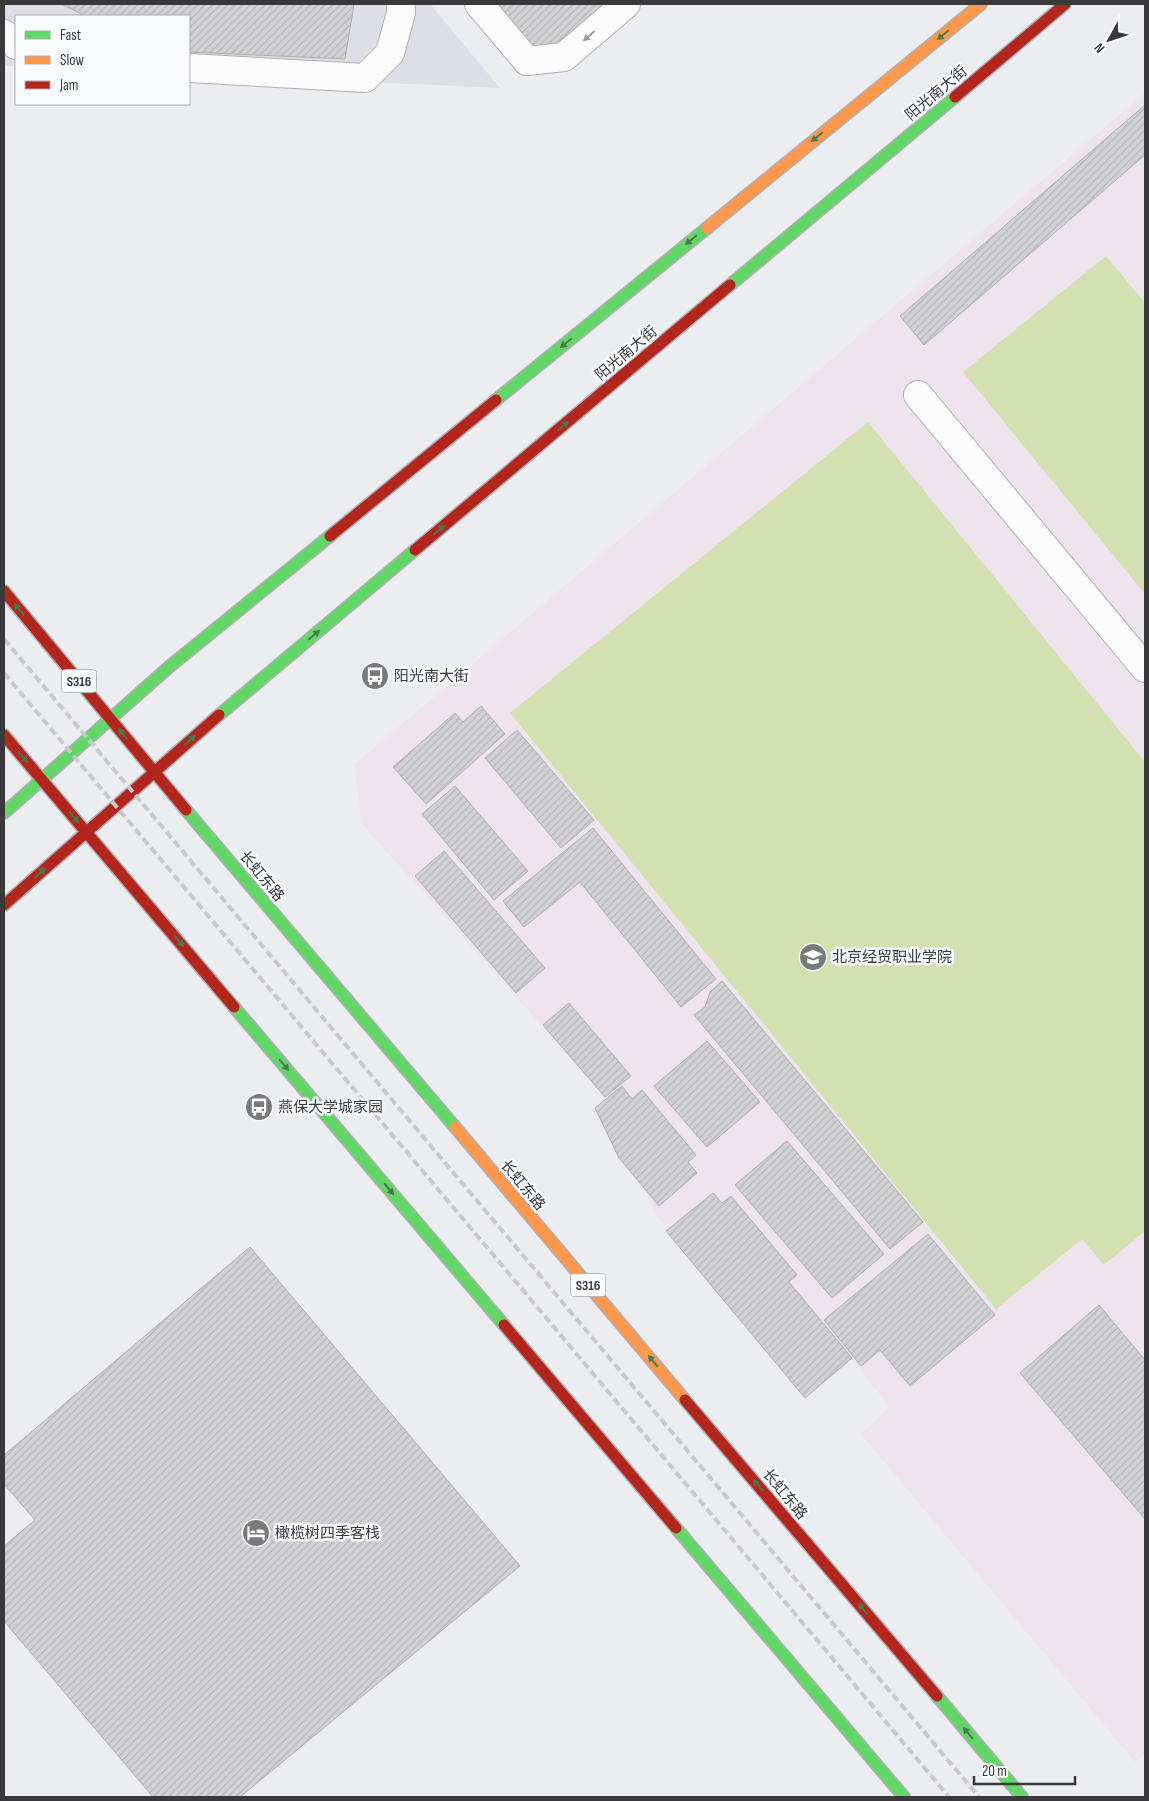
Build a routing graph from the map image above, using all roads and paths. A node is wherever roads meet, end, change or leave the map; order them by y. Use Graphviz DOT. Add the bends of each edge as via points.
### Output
graph roads {
  1 [pos="401,4"];
  2 [pos="479,4"];
  3 [pos="626,4"];
  4 [pos="981,4"];
  5 [pos="1065,4"];
  6 [pos="4,34"];
  7 [pos="15,44"];
  8 [pos="190,68"];
  9 [pos="918,395"];
  10 [pos="4,591"];
  11 [pos="1145,668"];
  12 [pos="110,717"];
  13 [pos="4,735"];
  14 [pos="154,772"];
  15 [pos="42,780"];
  16 [pos="4,813"];
  17 [pos="86,832"];
  18 [pos="4,905"];
  19 [pos="904,1797"];
  20 [pos="1022,1797"];
  1 -- 8 [label="street" via="390,53 365,78"];
  3 -- 2 [label="street, one-way" via="564,57 527,61"];
  4 -- 12 [label="main road, one-way"];
  14 -- 5 [label="main road, 阳光南大街, one-way"];
  6 -- 7 [label="street"];
  9 -- 11 [label="street"];
  12 -- 10 [label="main road, 长虹东路 / S316, one-way"];
  14 -- 12 [label="main road, 长虹东路 / S316, one-way"];
  12 -- 15 [label="main road"];
  13 -- 15 [label="main road, one-way"];
  14 -- 17 [label="main road, 阳光南大街"];
  20 -- 14 [label="main road, 长虹东路 / S316, one-way"];
  15 -- 16 [label="main road"];
  15 -- 17 [label="main road, one-way"];
  18 -- 17 [label="main road, 阳光南大街, one-way"];
  17 -- 19 [label="main road, one-way"];
}
